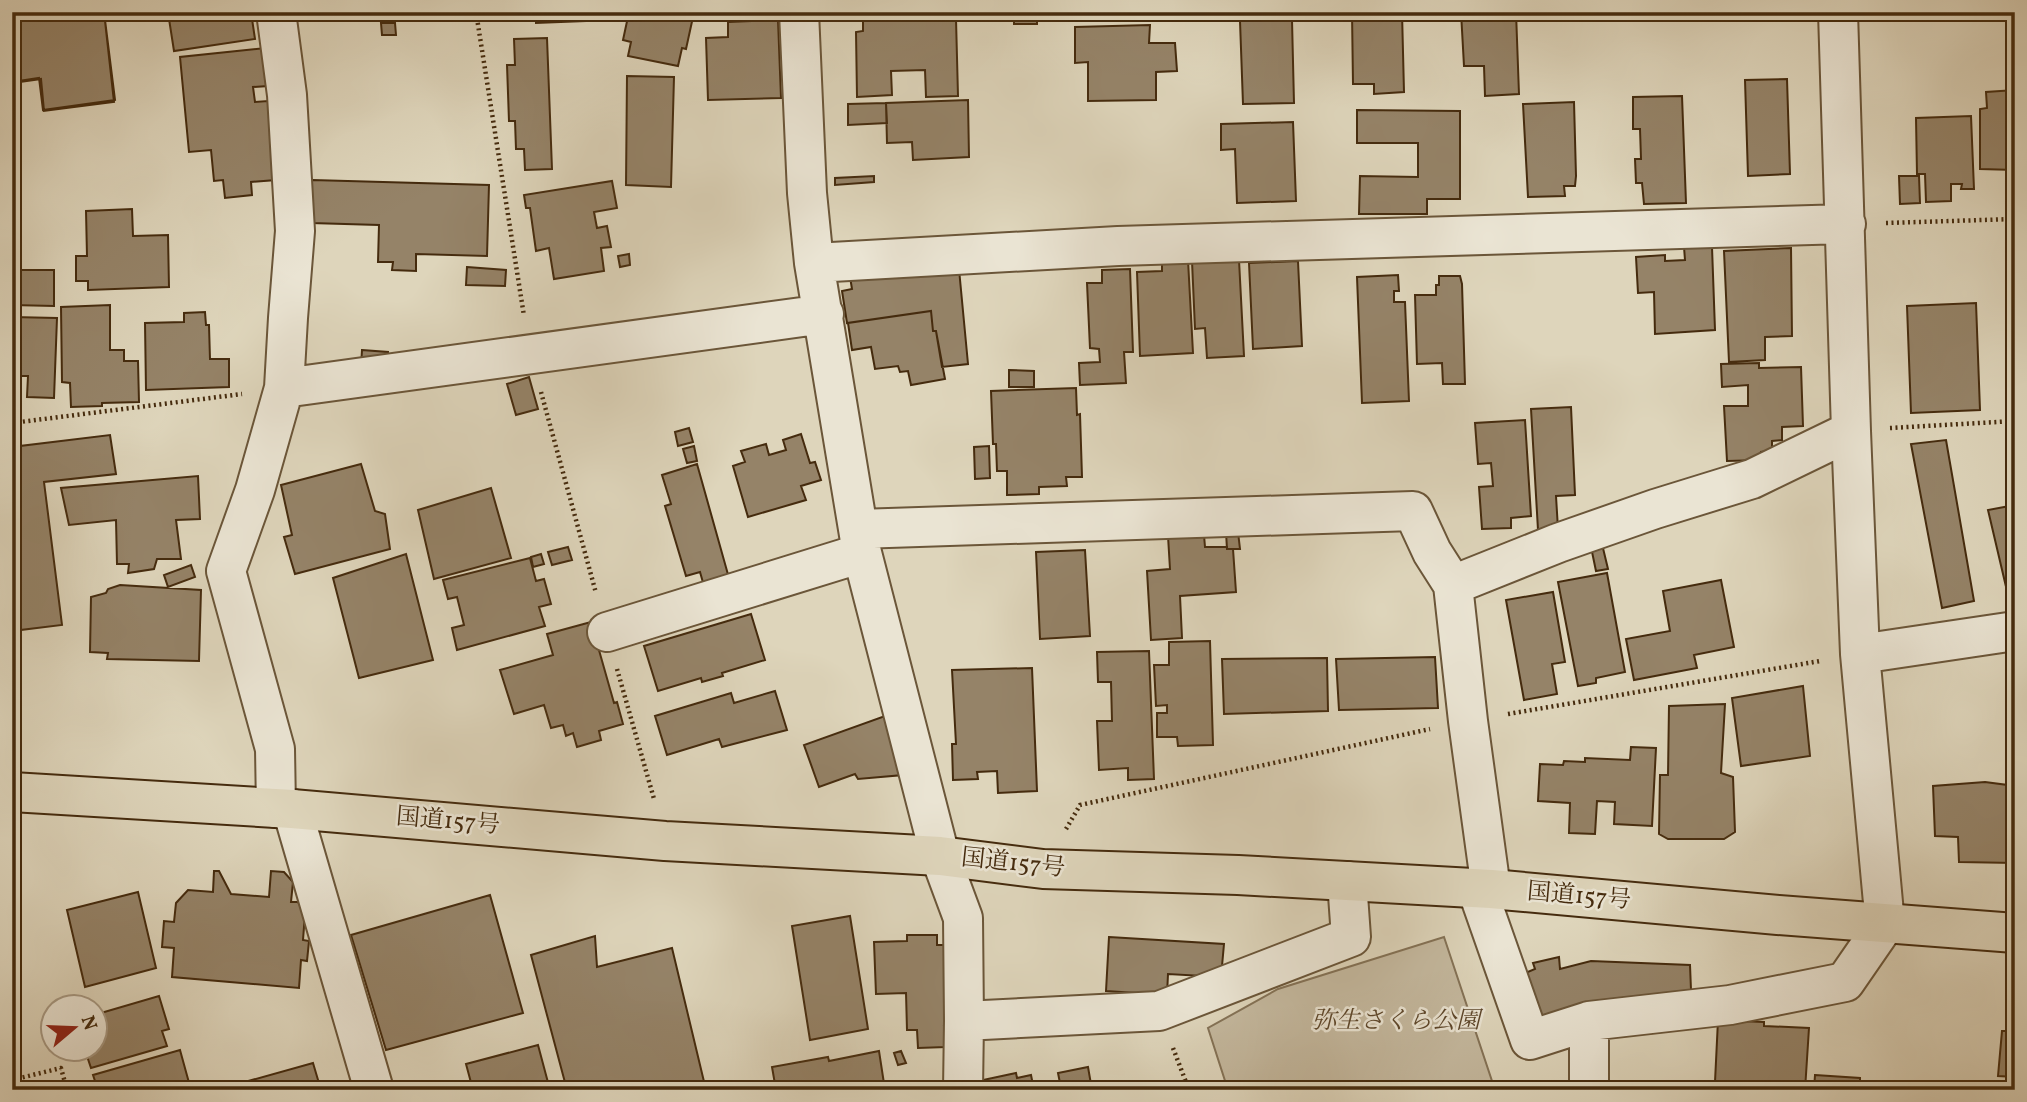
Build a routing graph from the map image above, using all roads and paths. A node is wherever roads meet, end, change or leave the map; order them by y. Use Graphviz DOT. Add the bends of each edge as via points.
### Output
graph roads {
  1 [pos="276,12"];
  2 [pos="476,12"];
  3 [pos="799,12"];
  4 [pos="1838,12"];
  5 [pos="2015,219"];
  6 [pos="1846,224"];
  7 [pos="814,263"];
  8 [pos="824,314"];
  9 [pos="531,355"];
  10 [pos="284,388"];
  11 [pos="2015,421"];
  12 [pos="12,423"];
  13 [pos="1851,431"];
  14 [pos="860,541"];
  15 [pos="1452,585"];
  16 [pos="2015,631"];
  17 [pos="607,632"];
  18 [pos="1860,654"];
  19 [pos="1468,721"];
  20 [pos="12,792"];
  21 [pos="284,808"];
  22 [pos="665,841"];
  23 [pos="940,856"];
  24 [pos="1043,869"];
  25 [pos="1347,881"];
  26 [pos="1484,889"];
  27 [pos="1885,924"];
  28 [pos="2015,933"];
  29 [pos="964,1021"];
  30 [pos="1589,1021"];
  31 [pos="12,1080"];
  32 [pos="67,1090"];
  33 [pos="374,1090"];
  34 [pos="963,1090"];
  35 [pos="1589,1090"];
  1 -- 10 [label="street" via="287,95 295,231"];
  2 -- 9 [label="path"];
  3 -- 7 [label="street"];
  4 -- 6 [label="street"];
  5 -- 6 [label="path"];
  6 -- 7 [label="street" via="1131,246"];
  6 -- 13 [label="street"];
  7 -- 8 [label="street"];
  8 -- 9 [label="street"];
  8 -- 14 [label="street"];
  9 -- 10 [label="street"];
  9 -- 17 [label="path"];
  10 -- 12 [label="path"];
  10 -- 21 [label="street" via="226,571 275,749"];
  11 -- 13 [label="path"];
  13 -- 15 [label="street" via="1752,479 1558,543"];
  13 -- 18 [label="street"];
  14 -- 15 [label="street" via="1413,511"];
  14 -- 17 [label="street"];
  14 -- 23 [label="street"];
  15 -- 19 [label="street"];
  16 -- 18 [label="street"];
  17 -- 22 [label="path"];
  18 -- 19 [label="path"];
  18 -- 27 [label="street"];
  19 -- 24 [label="path" via="1080,805"];
  19 -- 26 [label="street"];
  20 -- 21 [label="highway, 国道157号"];
  21 -- 22 [label="highway, 国道157号"];
  21 -- 33 [label="street"];
  22 -- 23 [label="highway, 国道157号"];
  23 -- 24 [label="highway, 国道157号"];
  23 -- 29 [label="street" via="963,918"];
  24 -- 25 [label="highway, 国道157号"];
  25 -- 26 [label="highway, 国道157号"];
  25 -- 29 [label="street" via="1351,937 1159,1011"];
  26 -- 27 [label="highway, 国道157号"];
  26 -- 30 [label="street" via="1530,1040"];
  27 -- 28 [label="highway, 国道157号"];
  27 -- 30 [label="street" via="1845,982 1730,1005"];
  29 -- 34 [label="street"];
  30 -- 35 [label="street"];
  31 -- 32 [label="path" via="61,1068"];
}
